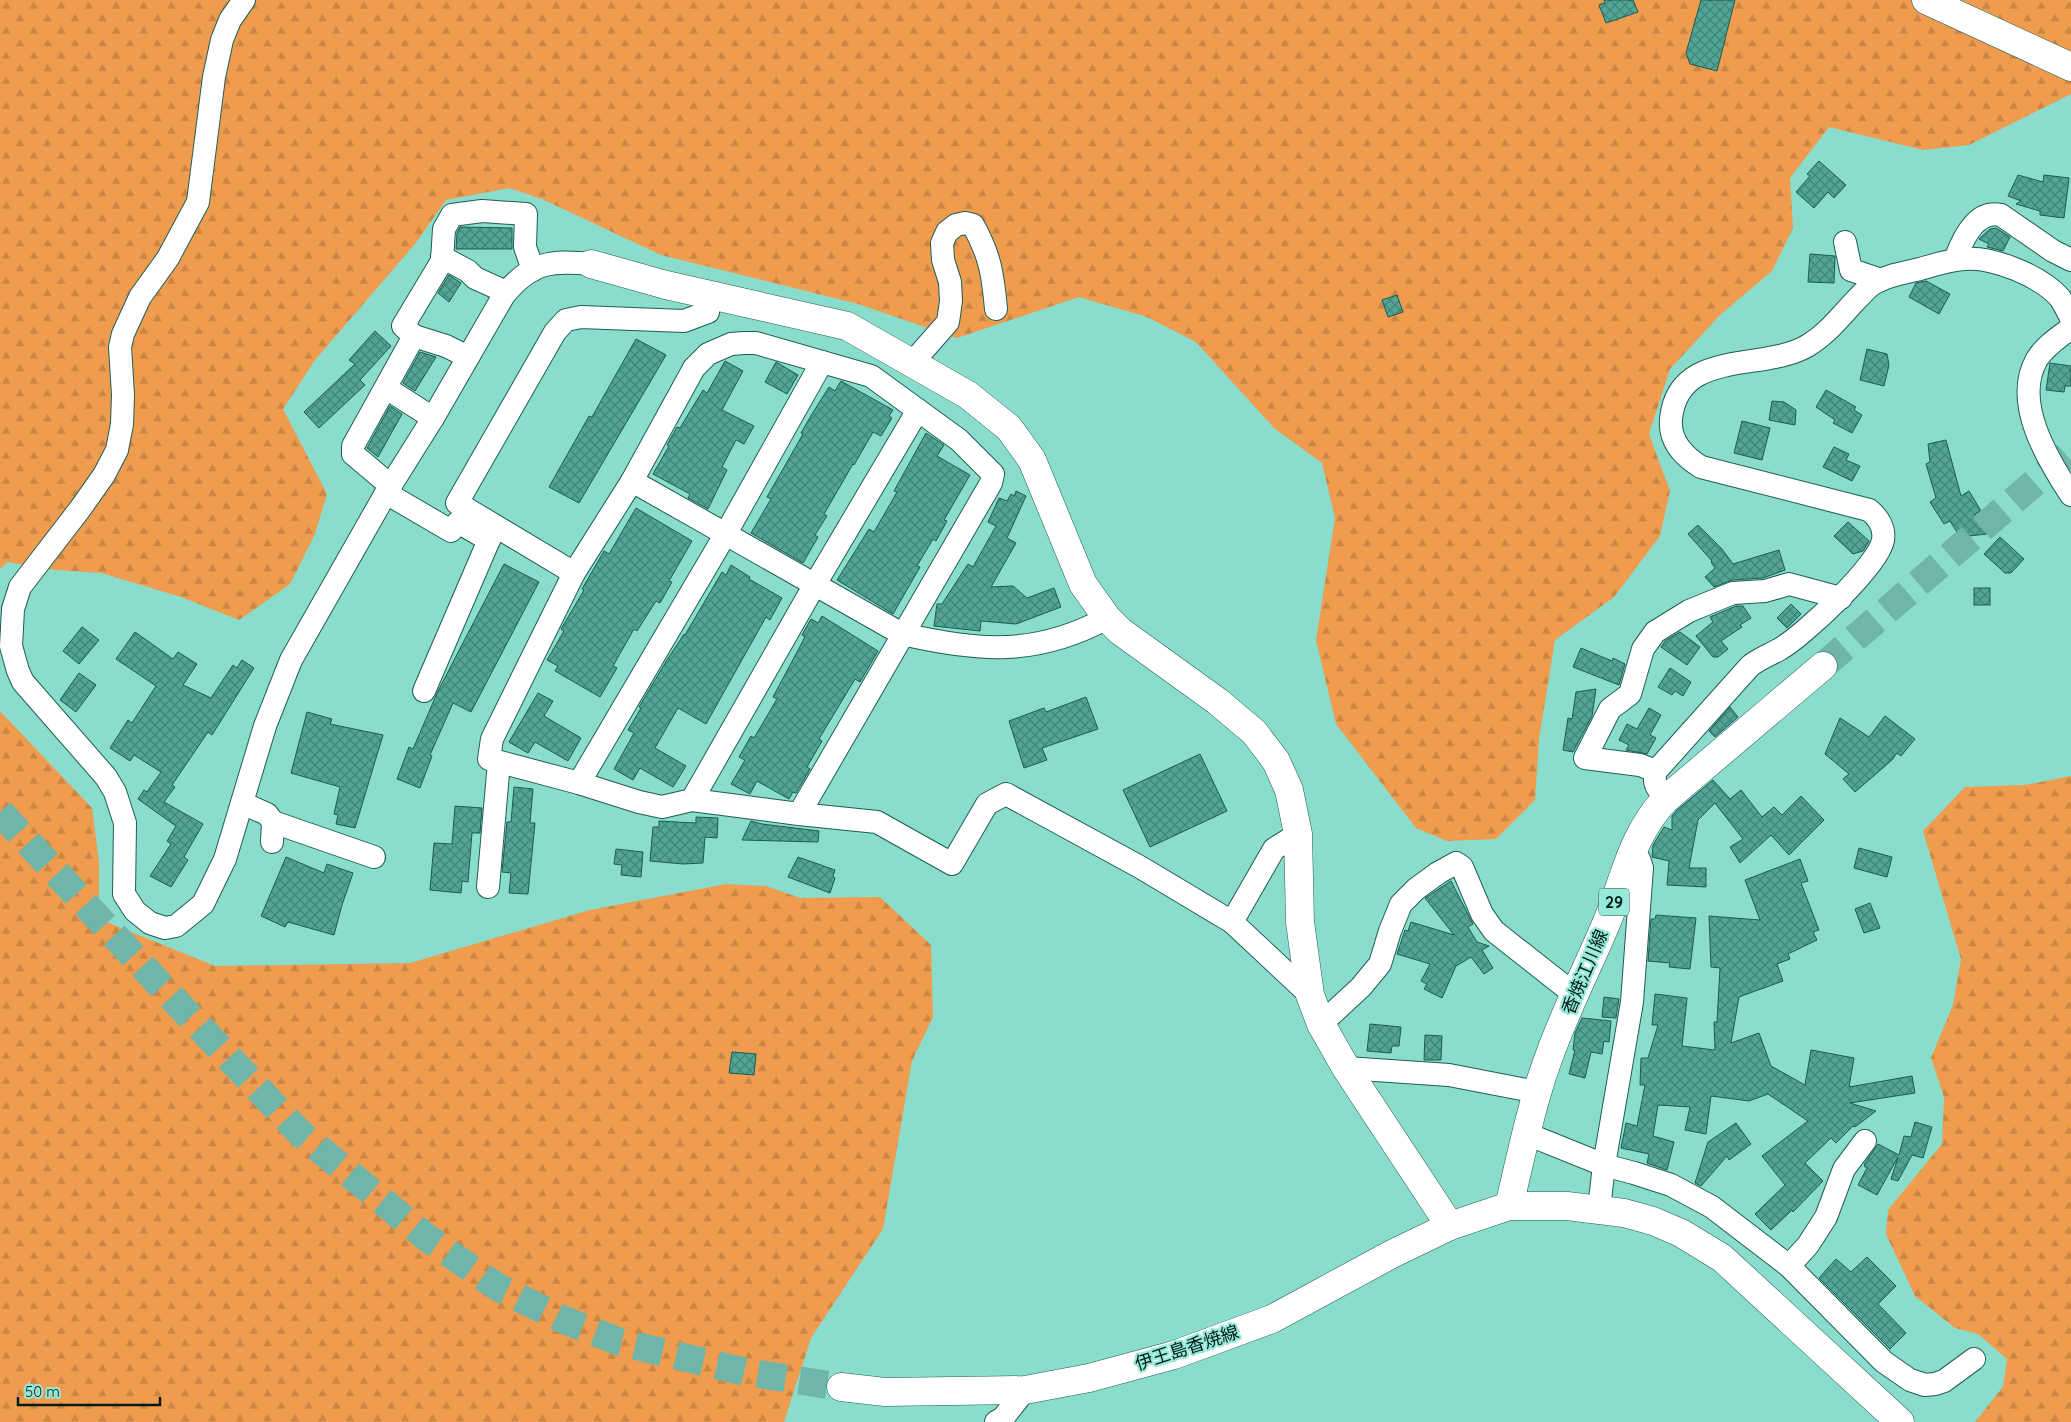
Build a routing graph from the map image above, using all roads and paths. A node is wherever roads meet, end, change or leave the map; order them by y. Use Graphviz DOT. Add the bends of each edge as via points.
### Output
graph roads {
  1 [pos="244,0"];
  2 [pos="1926,0"];
  3 [pos="2071,67"];
  4 [pos="1845,242"];
  5 [pos="442,257"];
  6 [pos="1955,260"];
  7 [pos="2071,260"];
  8 [pos="592,264"];
  9 [pos="533,270"];
  10 [pos="1881,280"];
  11 [pos="506,292"];
  12 [pos="710,295"];
  13 [pos="996,309"];
  14 [pos="2071,318"];
  15 [pos="2071,328"];
  16 [pos="414,336"];
  17 [pos="468,357"];
  18 [pos="822,362"];
  19 [pos="912,363"];
  20 [pos="386,388"];
  21 [pos="918,410"];
  22 [pos="433,418"];
  23 [pos="632,482"];
  24 [pos="389,490"];
  25 [pos="2071,495"];
  26 [pos="492,533"];
  27 [pos="725,535"];
  28 [pos="574,572"];
  29 [pos="814,586"];
  30 [pos="1841,598"];
  31 [pos="1107,618"];
  32 [pos="902,634"];
  33 [pos="1822,666"];
  34 [pos="424,691"];
  35 [pos="499,762"];
  36 [pos="1656,771"];
  37 [pos="579,783"];
  38 [pos="1666,799"];
  39 [pos="692,800"];
  40 [pos="242,803"];
  41 [pos="799,814"];
  42 [pos="1298,834"];
  43 [pos="1633,850"];
  44 [pos="374,857"];
  45 [pos="488,887"];
  46 [pos="1232,922"];
  47 [pos="1574,994"];
  48 [pos="1310,995"];
  49 [pos="1321,1024"];
  50 [pos="1346,1068"];
  51 [pos="1537,1092"];
  52 [pos="1527,1134"];
  53 [pos="1865,1141"];
  54 [pos="1604,1166"];
  55 [pos="1509,1206"];
  56 [pos="1599,1209"];
  57 [pos="1450,1226"];
  58 [pos="1788,1266"];
  59 [pos="1974,1359"];
  60 [pos="841,1387"];
  61 [pos="1025,1390"];
  62 [pos="996,1422"];
  63 [pos="1900,1422"];
  1 -- 40 [label="street" via="230,20 222,40 198,202 168,258 140,297 123,334 120,347 122,424 117,450 80,509 20,587 13,609 10,637 13,658 24,682 106,777 115,792 125,823 124,894 135,912 150,923 165,928 176,926 203,904 225,859"];
  2 -- 3 [label="street"];
  4 -- 10 [label="street" via="1851,270"];
  5 -- 9 [label="street" via="444,229 452,215 482,211 526,214 525,247"];
  5 -- 11 [label="street" via="475,278"];
  5 -- 16 [label="street" via="403,326"];
  6 -- 7 [label="street" via="1960,246 1979,219 1996,214"];
  6 -- 10 [label="street"];
  6 -- 14 [label="street" via="1982,259 2034,278 2060,298"];
  8 -- 9 [label="street" via="563,261"];
  8 -- 12 [label="street"];
  9 -- 11 [label="street"];
  10 -- 30 [label="street" via="1871,284 1824,334 1806,347 1754,362 1717,366 1691,379 1682,389 1671,418 1677,446 1701,467 1869,510 1877,516 1884,534 1883,542"];
  11 -- 17 [label="street"];
  12 -- 19 [label="street" via="847,326"];
  12 -- 26 [label="street" via="708,312 684,321 581,317 566,320 555,332 457,503"];
  13 -- 19 [label="street" via="994,282 985,245 973,224 956,225 947,232 942,243 950,282 948,322"];
  15 -- 25 [label="street" via="2036,360 2030,374 2030,390 2034,426 2050,463"];
  16 -- 17 [label="street"];
  16 -- 20 [label="street"];
  17 -- 22 [label="street"];
  18 -- 21 [label="street" via="871,376"];
  18 -- 23 [label="street" via="744,342 708,354 694,368"];
  18 -- 27 [label="street"];
  19 -- 31 [label="street" via="968,395 1008,428 1032,460 1083,584"];
  20 -- 22 [label="street"];
  20 -- 24 [label="street" via="353,446 353,454"];
  21 -- 29 [label="street"];
  21 -- 32 [label="street" via="959,440 993,474 991,483"];
  22 -- 24 [label="street"];
  23 -- 27 [label="street"];
  23 -- 28 [label="street"];
  24 -- 26 [label="street" via="451,531 458,522"];
  24 -- 40 [label="street" via="291,660 265,726"];
  26 -- 28 [label="street"];
  26 -- 34 [label="street"];
  27 -- 29 [label="street"];
  27 -- 37 [label="street"];
  28 -- 35 [label="street" via="492,739 489,760"];
  29 -- 32 [label="street"];
  29 -- 39 [label="street"];
  30 -- 36 [label="street" via="1780,649 1750,666"];
  30 -- 36 [label="street" via="1789,584 1765,591 1733,593 1689,611 1655,632 1643,650 1630,694 1610,709 1586,758"];
  31 -- 32 [label="street" via="1075,634 1025,647 983,648"];
  31 -- 42 [label="street" via="1120,631 1217,701 1265,744 1289,790"];
  32 -- 41 [label="street"];
  33 -- 38 [label="street, 香焼江川線 / 29"];
  35 -- 37 [label="street"];
  35 -- 45 [label="street"];
  36 -- 38 [label="street" via="1655,786"];
  37 -- 39 [label="street" via="662,807"];
  38 -- 43 [label="street, 香焼江川線 / 29" via="1646,823"];
  39 -- 41 [label="street"];
  40 -- 44 [label="street" via="267,814 273,832"];
  41 -- 46 [label="street" via="876,822 952,864 987,804 1006,794 1140,867"];
  42 -- 46 [label="street" via="1274,849"];
  42 -- 48 [label="street" via="1300,922"];
  43 -- 47 [label="street, 香焼江川線 / 29" via="1606,923"];
  43 -- 54 [label="street" via="1642,868 1632,1002"];
  46 -- 48 [label="street"];
  47 -- 49 [label="street" via="1494,932 1482,914 1462,867 1456,863 1416,889 1401,904 1380,964 1361,987"];
  47 -- 51 [label="street, 香焼江川線 / 29"];
  48 -- 49 [label="street"];
  49 -- 50 [label="street"];
  50 -- 51 [label="street" via="1449,1075"];
  50 -- 57 [label="street"];
  51 -- 52 [label="street, 香焼江川線 / 29"];
  52 -- 54 [label="street"];
  52 -- 55 [label="street, 香焼江川線 / 29"];
  53 -- 58 [label="street" via="1844,1169 1826,1217 1808,1245"];
  54 -- 56 [label="street"];
  54 -- 58 [label="street" via="1671,1186 1712,1207"];
  55 -- 56 [label="street, 伊王島香焼線"];
  55 -- 57 [label="street, 伊王島香焼線"];
  56 -- 63 [label="street, 伊王島香焼線" via="1653,1221 1681,1233 1722,1258"];
  57 -- 61 [label="street, 伊王島香焼線" via="1272,1320 1174,1355 1089,1378"];
  58 -- 59 [label="street" via="1884,1362 1910,1380 1925,1385 1935,1384"];
  60 -- 61 [label="street, 伊王島香焼線" via="885,1392"];
  61 -- 62 [label="street" via="1003,1418"];
}
